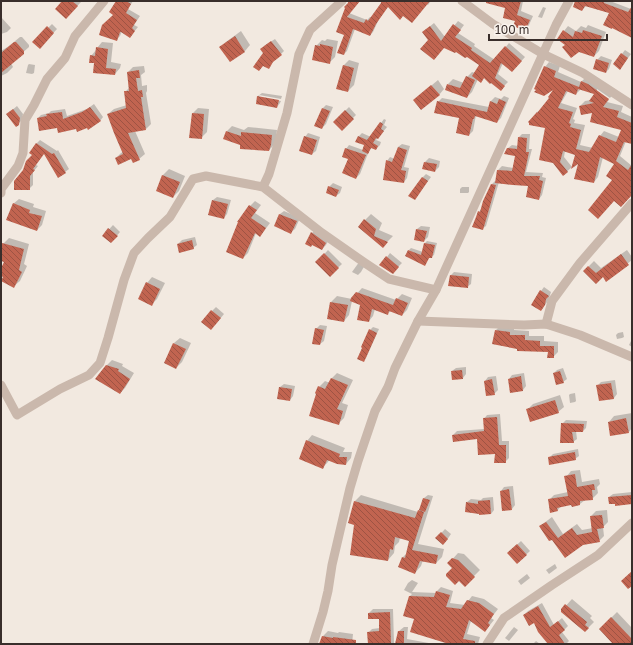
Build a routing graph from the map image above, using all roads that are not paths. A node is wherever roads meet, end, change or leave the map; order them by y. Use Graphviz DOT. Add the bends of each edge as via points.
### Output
graph roads {
  1 [pos="104,1"];
  2 [pos="342,1"];
  3 [pos="462,1"];
  4 [pos="569,1"];
  5 [pos="543,54"];
  6 [pos="632,105"];
  7 [pos="262,187"];
  8 [pos="1,193"];
  9 [pos="632,203"];
  10 [pos="436,290"];
  11 [pos="418,321"];
  12 [pos="546,324"];
  13 [pos="632,357"];
  14 [pos="1,385"];
  15 [pos="632,523"];
  16 [pos="313,644"];
  17 [pos="487,644"];
  1 -- 8 [label="street" via="75,36 65,58 47,79 25,120 23,153"];
  2 -- 7 [label="street" via="310,30 299,54 270,174"];
  3 -- 5 [label="street" via="493,24"];
  4 -- 5 [label="street"];
  5 -- 6 [label="street" via="583,73"];
  5 -- 10 [label="street"];
  7 -- 10 [label="street" via="322,233 389,279"];
  7 -- 14 [label="street" via="206,176 193,179 170,217 134,253 100,364 89,375 17,415"];
  9 -- 12 [label="street" via="580,263 552,301"];
  10 -- 11 [label="street"];
  11 -- 12 [label="street"];
  11 -- 16 [label="street" via="375,411 358,461"];
  12 -- 13 [label="street"];
  15 -- 17 [label="street" via="598,555 504,618"];
}
